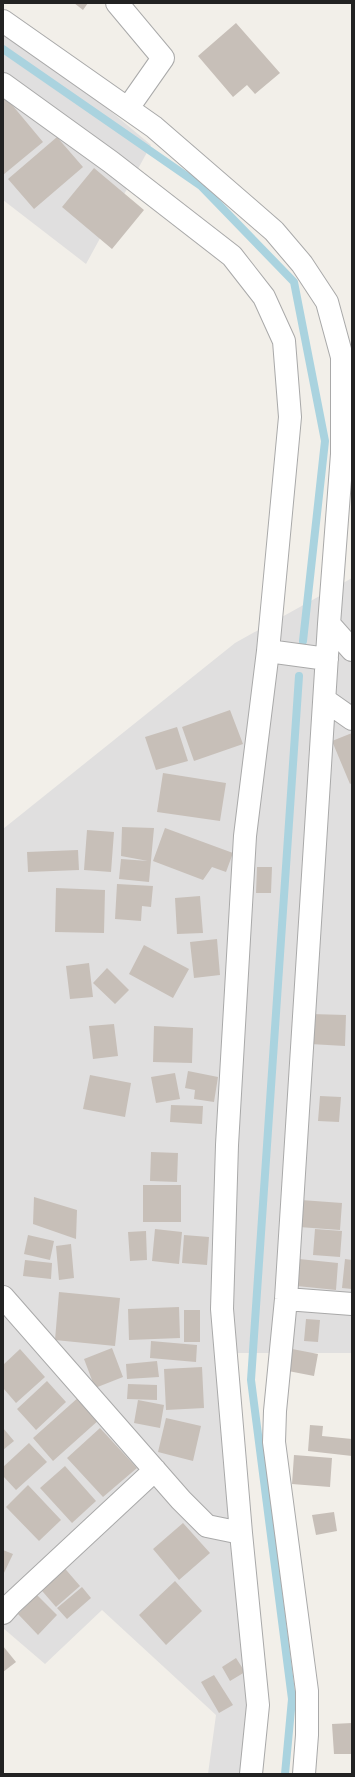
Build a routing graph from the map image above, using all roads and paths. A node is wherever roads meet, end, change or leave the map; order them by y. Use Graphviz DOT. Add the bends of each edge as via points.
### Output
graph roads {
  1 [pos="117,3"];
  2 [pos="3,21"];
  3 [pos="3,84"];
  4 [pos="128,108"];
  5 [pos="329,624"];
  6 [pos="352,650"];
  7 [pos="268,651"];
  8 [pos="327,659"];
  9 [pos="325,700"];
  10 [pos="352,719"];
  11 [pos="3,1297"];
  12 [pos="286,1299"];
  13 [pos="352,1304"];
  14 [pos="155,1470"];
  15 [pos="241,1533"];
  16 [pos="3,1613"];
  17 [pos="251,1774"];
  18 [pos="304,1774"];
  1 -- 4 [label="street" via="163,58"];
  2 -- 4 [label="street"];
  3 -- 7 [label="street" via="111,162 232,256 264,297 284,341 290,417"];
  4 -- 5 [label="street" via="154,127 274,230 302,264 327,302 342,357 342,454"];
  5 -- 6 [label="street"];
  5 -- 8 [label="street"];
  7 -- 8 [label="street"];
  7 -- 15 [label="street" via="245,836 227,1145 222,1309"];
  8 -- 9 [label="street"];
  9 -- 10 [label="street"];
  9 -- 12 [label="street"];
  11 -- 14 [label="street"];
  12 -- 13 [label="street"];
  12 -- 18 [label="street" via="274,1442 307,1691"];
  14 -- 15 [label="street" via="207,1526"];
  14 -- 16 [label="street"];
  15 -- 17 [label="street" via="258,1705"];
}
